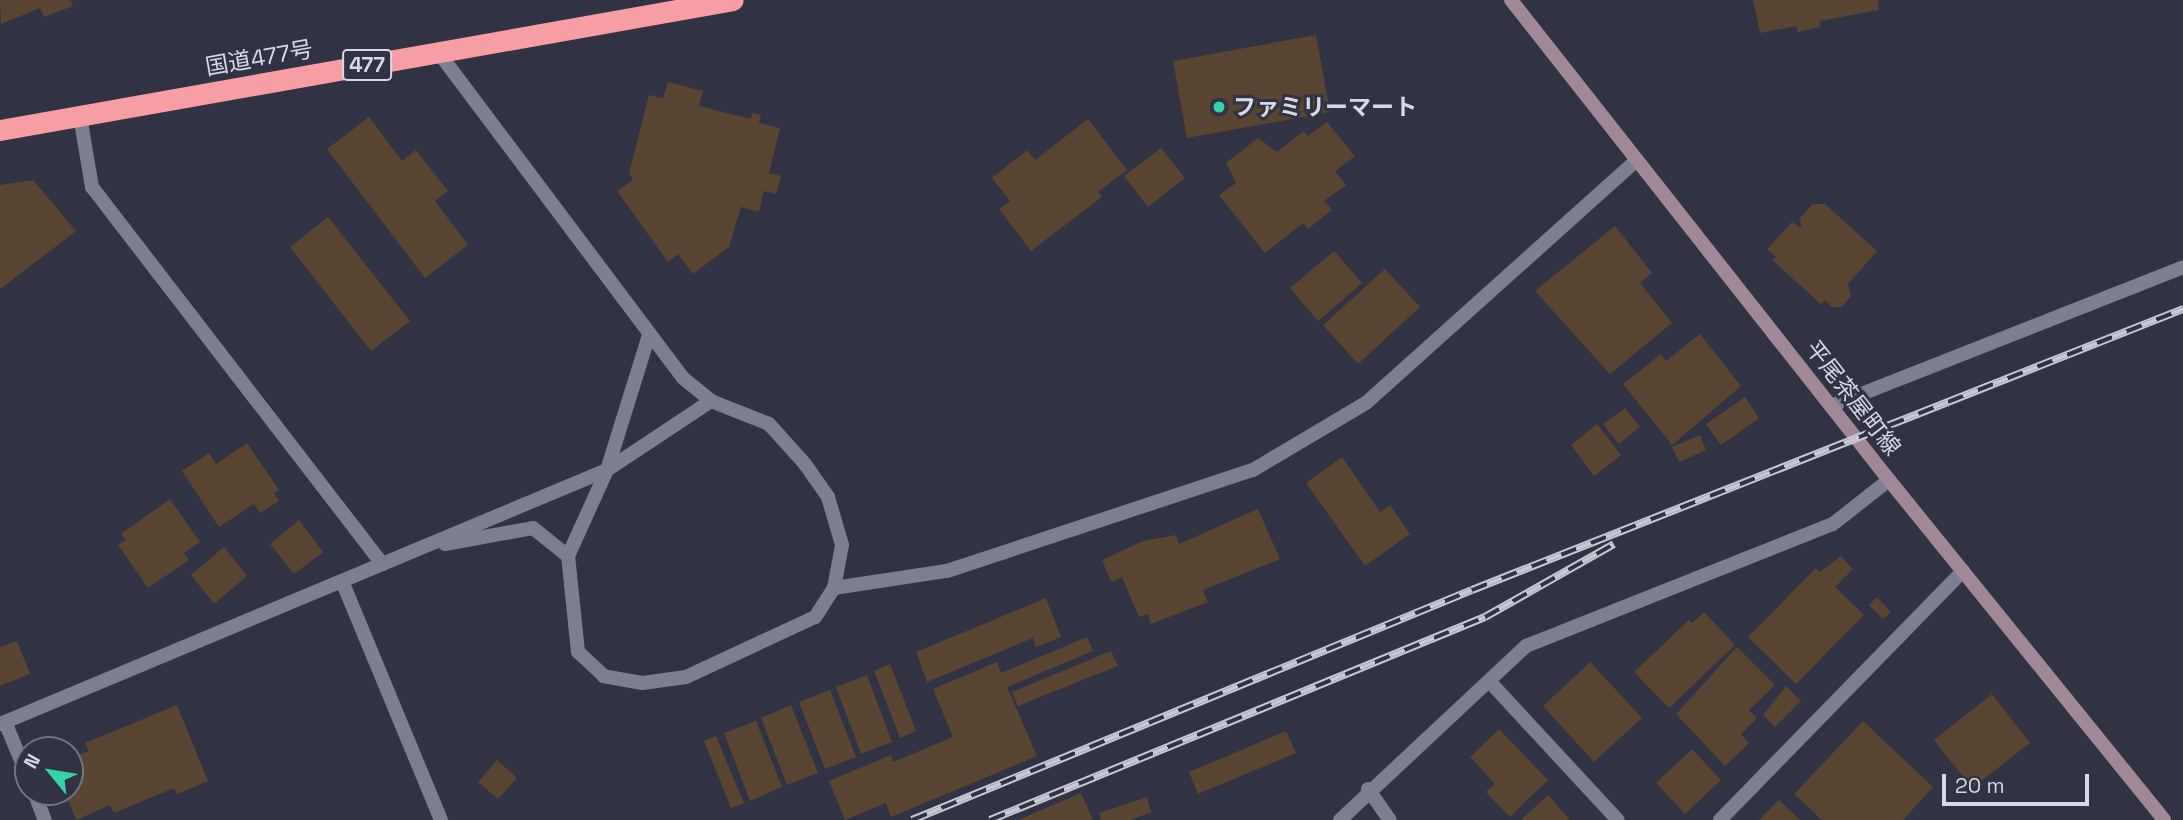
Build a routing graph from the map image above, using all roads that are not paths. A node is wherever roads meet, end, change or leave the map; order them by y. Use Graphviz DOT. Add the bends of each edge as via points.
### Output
graph roads {
  1 [pos="733,0"];
  2 [pos="1511,0"];
  3 [pos="439,53"];
  4 [pos="80,116"];
  5 [pos="0,130"];
  6 [pos="1637,160"];
  7 [pos="2183,267"];
  8 [pos="649,335"];
  9 [pos="711,401"];
  10 [pos="1831,405"];
  11 [pos="607,470"];
  12 [pos="1889,480"];
  13 [pos="419,548"];
  14 [pos="568,556"];
  15 [pos="382,564"];
  16 [pos="1963,571"];
  17 [pos="342,581"];
  18 [pos="834,588"];
  19 [pos="1490,682"];
  20 [pos="3,723"];
  21 [pos="14,747"];
  22 [pos="1368,789"];
  23 [pos="441,820"];
  24 [pos="1340,820"];
  25 [pos="1390,820"];
  26 [pos="1618,820"];
  27 [pos="1720,820"];
  28 [pos="2164,820"];
  1 -- 3 [label="highway, 国道477号 / 477"];
  2 -- 6 [label="main road, 平尾茶屋町線"];
  3 -- 4 [label="highway, 国道477号 / 477"];
  3 -- 8 [label="street"];
  4 -- 5 [label="highway, 国道477号 / 477"];
  4 -- 15 [label="street" via="92,187"];
  6 -- 10 [label="main road, 平尾茶屋町線"];
  6 -- 18 [label="street" via="1366,403 1253,470 947,571"];
  7 -- 10 [label="street"];
  8 -- 9 [label="street" via="683,379"];
  8 -- 11 [label="street"];
  9 -- 11 [label="street"];
  9 -- 18 [label="street" via="769,424 828,497 842,545"];
  10 -- 12 [label="main road, 平尾茶屋町線"];
  11 -- 13 [label="street"];
  11 -- 14 [label="street"];
  12 -- 16 [label="main road, 平尾茶屋町線"];
  12 -- 19 [label="street" via="1833,524 1526,646"];
  13 -- 14 [label="street" via="533,528"];
  13 -- 15 [label="street"];
  14 -- 18 [label="street" via="578,652 604,676 642,683 686,677 815,617"];
  15 -- 17 [label="street"];
  16 -- 27 [label="street"];
  16 -- 28 [label="main road, 平尾茶屋町線"];
  17 -- 20 [label="street"];
  17 -- 23 [label="street"];
  19 -- 22 [label="street"];
  19 -- 26 [label="street"];
  20 -- 21 [label="street"];
  22 -- 24 [label="street"];
  22 -- 25 [label="street"];
}
